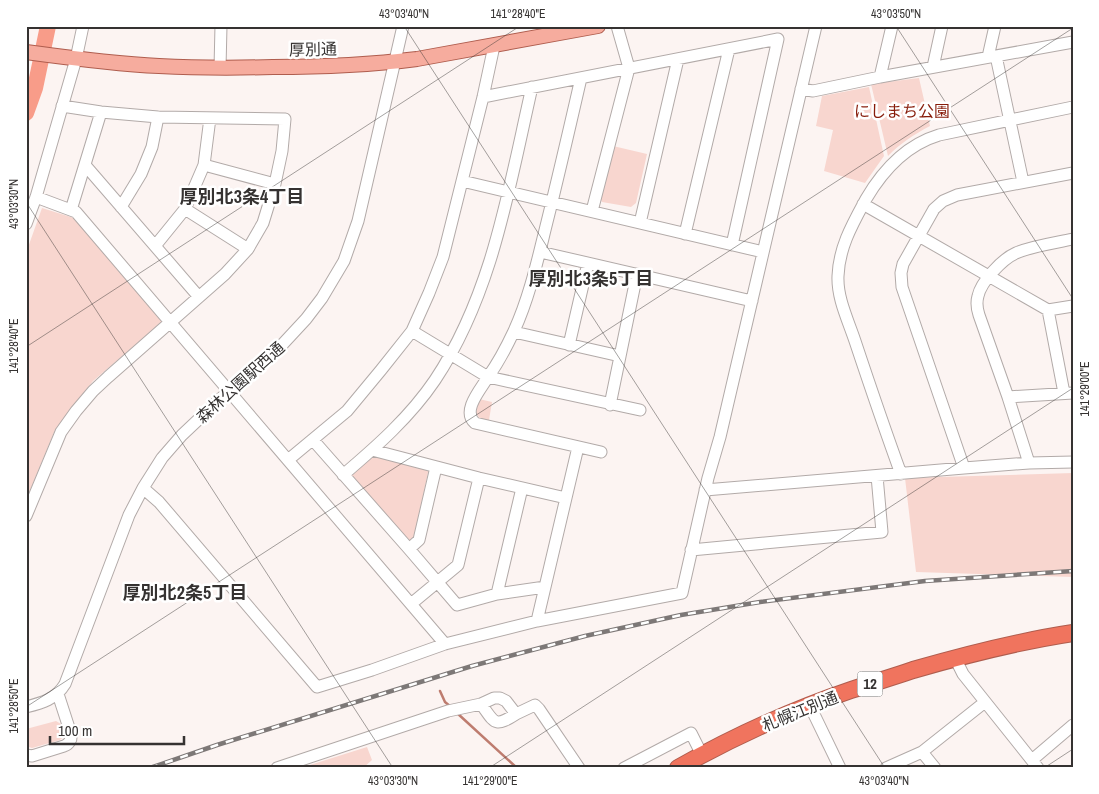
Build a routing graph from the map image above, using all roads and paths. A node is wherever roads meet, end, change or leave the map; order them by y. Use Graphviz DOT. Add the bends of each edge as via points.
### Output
graph roads {
  1 [pos="83,26"];
  2 [pos="221,26"];
  3 [pos="404,26"];
  4 [pos="598,26"];
  5 [pos="617,26"];
  6 [pos="816,26"];
  7 [pos="892,26"];
  8 [pos="942,26"];
  9 [pos="995,26"];
  10 [pos="1073,42"];
  11 [pos="494,46"];
  12 [pos="729,48"];
  13 [pos="26,52"];
  14 [pos="992,56"];
  15 [pos="76,59"];
  16 [pos="678,59"];
  17 [pos="395,62"];
  18 [pos="933,67"];
  19 [pos="220,68"];
  20 [pos="629,68"];
  21 [pos="880,77"];
  22 [pos="581,78"];
  23 [pos="532,87"];
  24 [pos="801,89"];
  25 [pos="483,98"];
  26 [pos="62,106"];
  27 [pos="1073,107"];
  28 [pos="101,112"];
  29 [pos="158,117"];
  30 [pos="210,118"];
  31 [pos="1010,121"];
  32 [pos="85,165"];
  33 [pos="204,165"];
  34 [pos="1073,173"];
  35 [pos="462,182"];
  36 [pos="1023,182"];
  37 [pos="275,184"];
  38 [pos="508,192"];
  39 [pos="36,197"];
  40 [pos="552,203"];
  41 [pos="863,204"];
  42 [pos="121,207"];
  43 [pos="185,209"];
  44 [pos="71,210"];
  45 [pos="592,212"];
  46 [pos="640,223"];
  47 [pos="26,224"];
  48 [pos="685,234"];
  49 [pos="918,236"];
  50 [pos="1073,239"];
  51 [pos="732,244"];
  52 [pos="155,246"];
  53 [pos="248,249"];
  54 [pos="540,252"];
  55 [pos="763,252"];
  56 [pos="588,263"];
  57 [pos="637,274"];
  58 [pos="990,276"];
  59 [pos="199,298"];
  60 [pos="752,301"];
  61 [pos="1073,306"];
  62 [pos="1048,310"];
  63 [pos="171,322"];
  64 [pos="412,331"];
  65 [pos="514,332"];
  66 [pos="569,344"];
  67 [pos="451,354"];
  68 [pos="620,356"];
  69 [pos="488,377"];
  70 [pos="230,390"];
  71 [pos="1069,393"];
  72 [pos="1008,397"];
  73 [pos="610,404"];
  74 [pos="640,410"];
  75 [pos="313,440"];
  76 [pos="578,447"];
  77 [pos="372,450"];
  78 [pos="602,452"];
  79 [pos="288,460"];
  80 [pos="1073,462"];
  81 [pos="1029,463"];
  82 [pos="436,467"];
  83 [pos="964,468"];
  84 [pos="901,474"];
  85 [pos="343,475"];
  86 [pos="877,476"];
  87 [pos="479,478"];
  88 [pos="143,488"];
  89 [pos="522,488"];
  90 [pos="705,490"];
  91 [pos="566,498"];
  92 [pos="26,516"];
  93 [pos="409,549"];
  94 [pos="691,550"];
  95 [pos="437,582"];
  96 [pos="545,587"];
  97 [pos="497,594"];
  98 [pos="411,604"];
  99 [pos="537,621"];
  100 [pos="1073,633"];
  101 [pos="445,644"];
  102 [pos="955,658"];
  103 [pos="58,694"];
  104 [pos="985,702"];
  105 [pos="481,704"];
  106 [pos="810,706"];
  107 [pos="26,707"];
  108 [pos="516,714"];
  109 [pos="1073,725"];
  110 [pos="922,752"];
  111 [pos="26,755"];
  112 [pos="702,755"];
  113 [pos="304,764"];
  114 [pos="1035,764"];
  115 [pos="277,768"];
  116 [pos="579,768"];
  117 [pos="624,768"];
  118 [pos="678,768"];
  119 [pos="840,768"];
  120 [pos="886,768"];
  121 [pos="935,768"];
  1 -- 15 [label="street"];
  2 -- 19 [label="street"];
  3 -- 17 [label="street, 森林公園駅西通"];
  4 -- 11 [label="main road, 厚別通"];
  5 -- 20 [label="street"];
  6 -- 24 [label="street"];
  7 -- 21 [label="street"];
  8 -- 18 [label="street"];
  9 -- 14 [label="street"];
  10 -- 14 [label="street"];
  11 -- 17 [label="main road, 厚別通"];
  11 -- 25 [label="street"];
  12 -- 16 [label="street"];
  12 -- 48 [label="street"];
  12 -- 51 [label="street" via="778,39"];
  13 -- 15 [label="main road, 厚別通"];
  14 -- 18 [label="street"];
  14 -- 31 [label="street"];
  15 -- 19 [label="main road, 厚別通"];
  15 -- 26 [label="street"];
  16 -- 20 [label="street"];
  16 -- 46 [label="street"];
  17 -- 19 [label="main road, 厚別通"];
  17 -- 70 [label="street, 森林公園駅西通" via="358,221 344,261 306,319 280,347"];
  18 -- 21 [label="street"];
  20 -- 22 [label="street"];
  20 -- 45 [label="street"];
  21 -- 24 [label="street" via="814,91"];
  22 -- 23 [label="street"];
  22 -- 40 [label="street"];
  23 -- 25 [label="street"];
  23 -- 38 [label="street"];
  24 -- 55 [label="street"];
  25 -- 35 [label="street"];
  26 -- 28 [label="street"];
  26 -- 39 [label="street"];
  27 -- 31 [label="street"];
  28 -- 29 [label="street"];
  28 -- 32 [label="street"];
  29 -- 30 [label="street"];
  29 -- 42 [label="street" via="152,147"];
  30 -- 33 [label="street"];
  30 -- 37 [label="street" via="285,119"];
  31 -- 36 [label="street"];
  31 -- 41 [label="street" via="939,136 919,144 889,166"];
  32 -- 42 [label="street"];
  32 -- 44 [label="street"];
  33 -- 37 [label="street"];
  33 -- 43 [label="street"];
  34 -- 36 [label="street"];
  35 -- 38 [label="street"];
  35 -- 64 [label="street" via="443,257"];
  36 -- 49 [label="street" via="949,198 936,206"];
  37 -- 53 [label="street" via="263,223"];
  38 -- 40 [label="street"];
  38 -- 67 [label="street" via="484,280"];
  39 -- 44 [label="street"];
  39 -- 47 [label="street"];
  40 -- 45 [label="street"];
  40 -- 54 [label="street"];
  41 -- 49 [label="street"];
  41 -- 84 [label="street" via="844,244 838,265 838,289"];
  42 -- 52 [label="street"];
  43 -- 52 [label="street"];
  43 -- 53 [label="street"];
  44 -- 63 [label="street"];
  45 -- 46 [label="street"];
  46 -- 48 [label="street"];
  48 -- 51 [label="street"];
  49 -- 58 [label="street"];
  49 -- 83 [label="street" via="903,264 901,280"];
  50 -- 58 [label="street" via="1016,253"];
  51 -- 55 [label="street"];
  52 -- 59 [label="street"];
  53 -- 59 [label="street"];
  54 -- 56 [label="street"];
  54 -- 65 [label="street"];
  55 -- 60 [label="street"];
  56 -- 57 [label="street"];
  56 -- 66 [label="street"];
  57 -- 60 [label="street"];
  57 -- 68 [label="street"];
  58 -- 62 [label="street"];
  58 -- 72 [label="street" via="978,295 977,306"];
  59 -- 63 [label="street"];
  60 -- 90 [label="street"];
  61 -- 62 [label="street"];
  62 -- 71 [label="street"];
  63 -- 70 [label="street"];
  63 -- 92 [label="street" via="93,391 76,411 61,432"];
  64 -- 67 [label="street"];
  64 -- 75 [label="street" via="347,411"];
  65 -- 66 [label="street"];
  65 -- 69 [label="street"];
  66 -- 68 [label="street"];
  67 -- 69 [label="street"];
  67 -- 77 [label="street" via="418,403"];
  68 -- 73 [label="street"];
  69 -- 73 [label="street"];
  69 -- 76 [label="street" via="474,397 470,416 473,422"];
  70 -- 79 [label="street"];
  70 -- 88 [label="street, 森林公園駅西通" via="182,435"];
  71 -- 72 [label="street"];
  72 -- 81 [label="street"];
  73 -- 74 [label="street"];
  75 -- 79 [label="street"];
  75 -- 85 [label="street"];
  76 -- 78 [label="street"];
  76 -- 91 [label="street"];
  77 -- 82 [label="street"];
  77 -- 85 [label="street"];
  79 -- 98 [label="street"];
  80 -- 81 [label="street"];
  81 -- 83 [label="street"];
  82 -- 87 [label="street"];
  82 -- 93 [label="street" via="419,540"];
  83 -- 84 [label="street"];
  84 -- 86 [label="street"];
  85 -- 93 [label="street"];
  86 -- 90 [label="street"];
  86 -- 94 [label="street" via="882,532"];
  87 -- 89 [label="street"];
  87 -- 95 [label="street" via="458,565"];
  88 -- 101 [label="street" via="165,509 317,687"];
  88 -- 103 [label="street, 森林公園駅西通" via="129,515 65,684"];
  89 -- 91 [label="street"];
  89 -- 97 [label="street"];
  90 -- 94 [label="street"];
  91 -- 96 [label="street"];
  93 -- 95 [label="street"];
  94 -- 99 [label="street" via="682,593"];
  95 -- 97 [label="street" via="457,605"];
  95 -- 98 [label="street"];
  96 -- 97 [label="street"];
  96 -- 99 [label="street"];
  98 -- 101 [label="street"];
  99 -- 101 [label="street"];
  100 -- 102 [label="highway, 札幌江別通 / 12"];
  102 -- 104 [label="street"];
  102 -- 106 [label="highway, 札幌江別通 / 12" via="850,690"];
  103 -- 107 [label="street"];
  103 -- 111 [label="street" via="71,740 67,745"];
  104 -- 110 [label="street"];
  104 -- 114 [label="street"];
  105 -- 108 [label="street" via="500,698"];
  105 -- 108 [label="street" via="498,723"];
  105 -- 113 [label="street" via="454,710"];
  106 -- 112 [label="highway, 札幌江別通 / 12" via="773,720"];
  106 -- 119 [label="street"];
  108 -- 116 [label="street" via="535,704"];
  109 -- 114 [label="street"];
  110 -- 120 [label="street"];
  110 -- 121 [label="street"];
  112 -- 117 [label="street" via="691,734"];
  112 -- 118 [label="highway, 札幌江別通 / 12"];
  113 -- 115 [label="street"];
}
